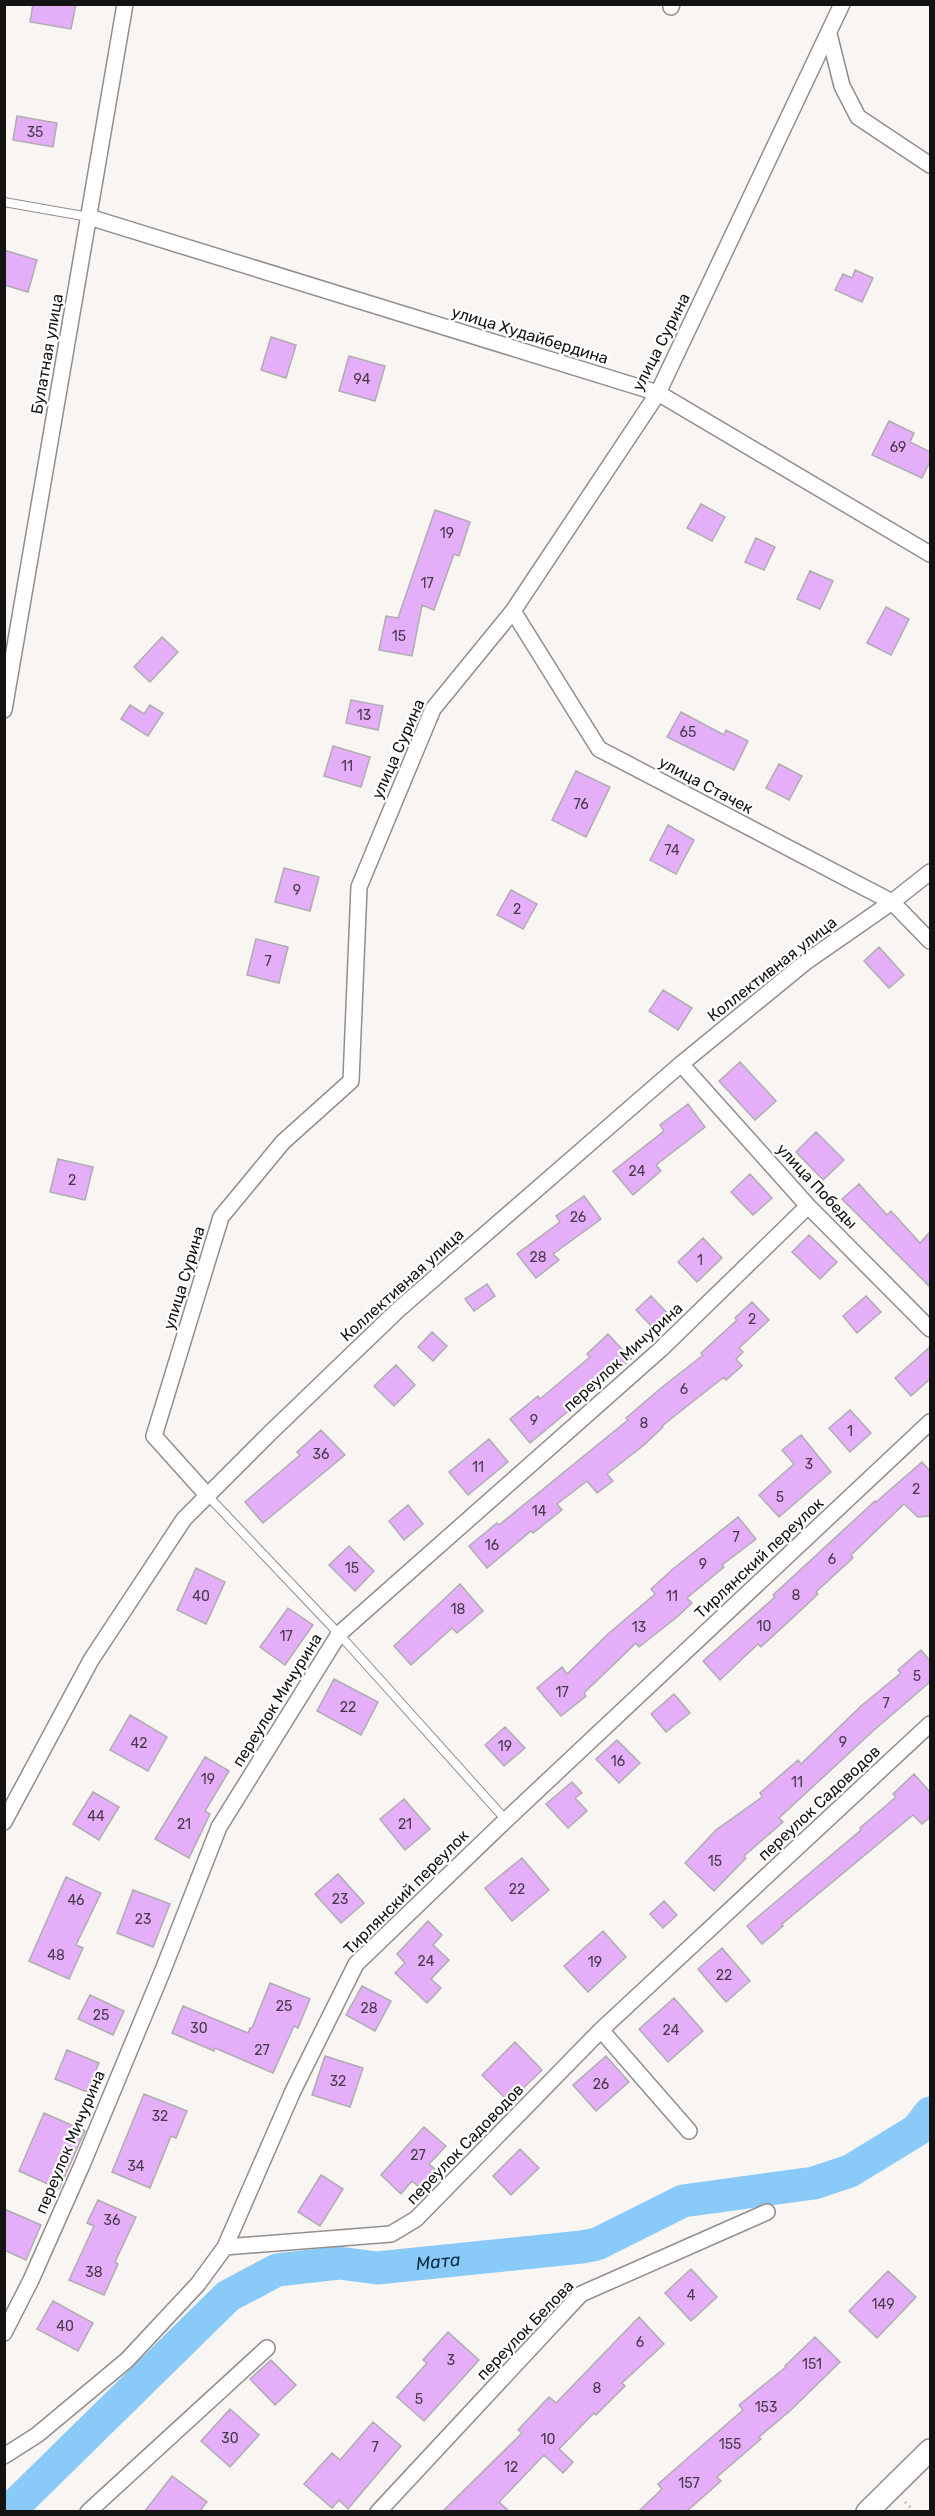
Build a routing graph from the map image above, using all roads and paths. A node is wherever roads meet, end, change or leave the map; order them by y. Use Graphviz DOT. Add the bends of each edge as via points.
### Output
graph roads {
  1 [pos="125,4"];
  2 [pos="842,4"];
  3 [pos="830,34"];
  4 [pos="930,165"];
  5 [pos="4,202"];
  6 [pos="89,217"];
  7 [pos="658,393"];
  8 [pos="930,554"];
  9 [pos="513,611"];
  10 [pos="4,710"];
  11 [pos="930,872"];
  12 [pos="892,902"];
  13 [pos="930,941"];
  14 [pos="681,1065"];
  15 [pos="808,1206"];
  16 [pos="930,1329"];
  17 [pos="930,1422"];
  18 [pos="207,1495"];
  19 [pos="339,1634"];
  20 [pos="930,1724"];
  21 [pos="506,1820"];
  22 [pos="4,1822"];
  23 [pos="601,2030"];
  24 [pos="689,2131"];
  25 [pos="767,2212"];
  26 [pos="225,2247"];
  27 [pos="4,2333"];
  28 [pos="267,2348"];
  29 [pos="930,2450"];
  30 [pos="4,2456"];
  31 [pos="88,2511"];
  32 [pos="378,2511"];
  33 [pos="867,2511"];
  1 -- 6 [label="street, Булатная улица"];
  2 -- 3 [label="street, улица Сурина"];
  3 -- 4 [label="street" via="842,86 858,117"];
  3 -- 7 [label="street, улица Сурина"];
  5 -- 6 [label="lane"];
  6 -- 7 [label="street, улица Худайбердина"];
  6 -- 10 [label="street, Булатная улица"];
  7 -- 8 [label="street, улица Худайбердина"];
  7 -- 9 [label="street, улица Сурина"];
  9 -- 12 [label="street, улица Стачек" via="599,749"];
  9 -- 18 [label="street, улица Сурина" via="433,709 359,887 351,1081 283,1142 221,1217 154,1436"];
  11 -- 12 [label="street, Коллективная улица"];
  12 -- 13 [label="street, улица Стачек"];
  12 -- 14 [label="street, Коллективная улица" via="807,961"];
  14 -- 15 [label="street, улица Победы"];
  14 -- 18 [label="street, Коллективная улица" via="398,1310"];
  15 -- 16 [label="street, улица Победы"];
  15 -- 19 [label="street, переулок Мичурина" via="661,1348"];
  17 -- 21 [label="street, Тирлянский переулок"];
  18 -- 19 [label="lane"];
  18 -- 22 [label="street, Коллективная улица" via="184,1519 91,1660"];
  19 -- 21 [label="lane"];
  19 -- 27 [label="street, переулок Мичурина" via="219,1827 82,2164"];
  20 -- 23 [label="street, переулок Садоводов"];
  21 -- 26 [label="street, Тирлянский переулок" via="356,1964 293,2091"];
  23 -- 24 [label="street"];
  23 -- 26 [label="street, переулок Садоводов" via="416,2219 391,2234"];
  25 -- 32 [label="street, переулок Белова" via="581,2294"];
  26 -- 30 [label="street, Тирлянский переулок" via="198,2284 127,2360 37,2435"];
  28 -- 31 [label="street"];
  29 -- 33 [label="street"];
}
